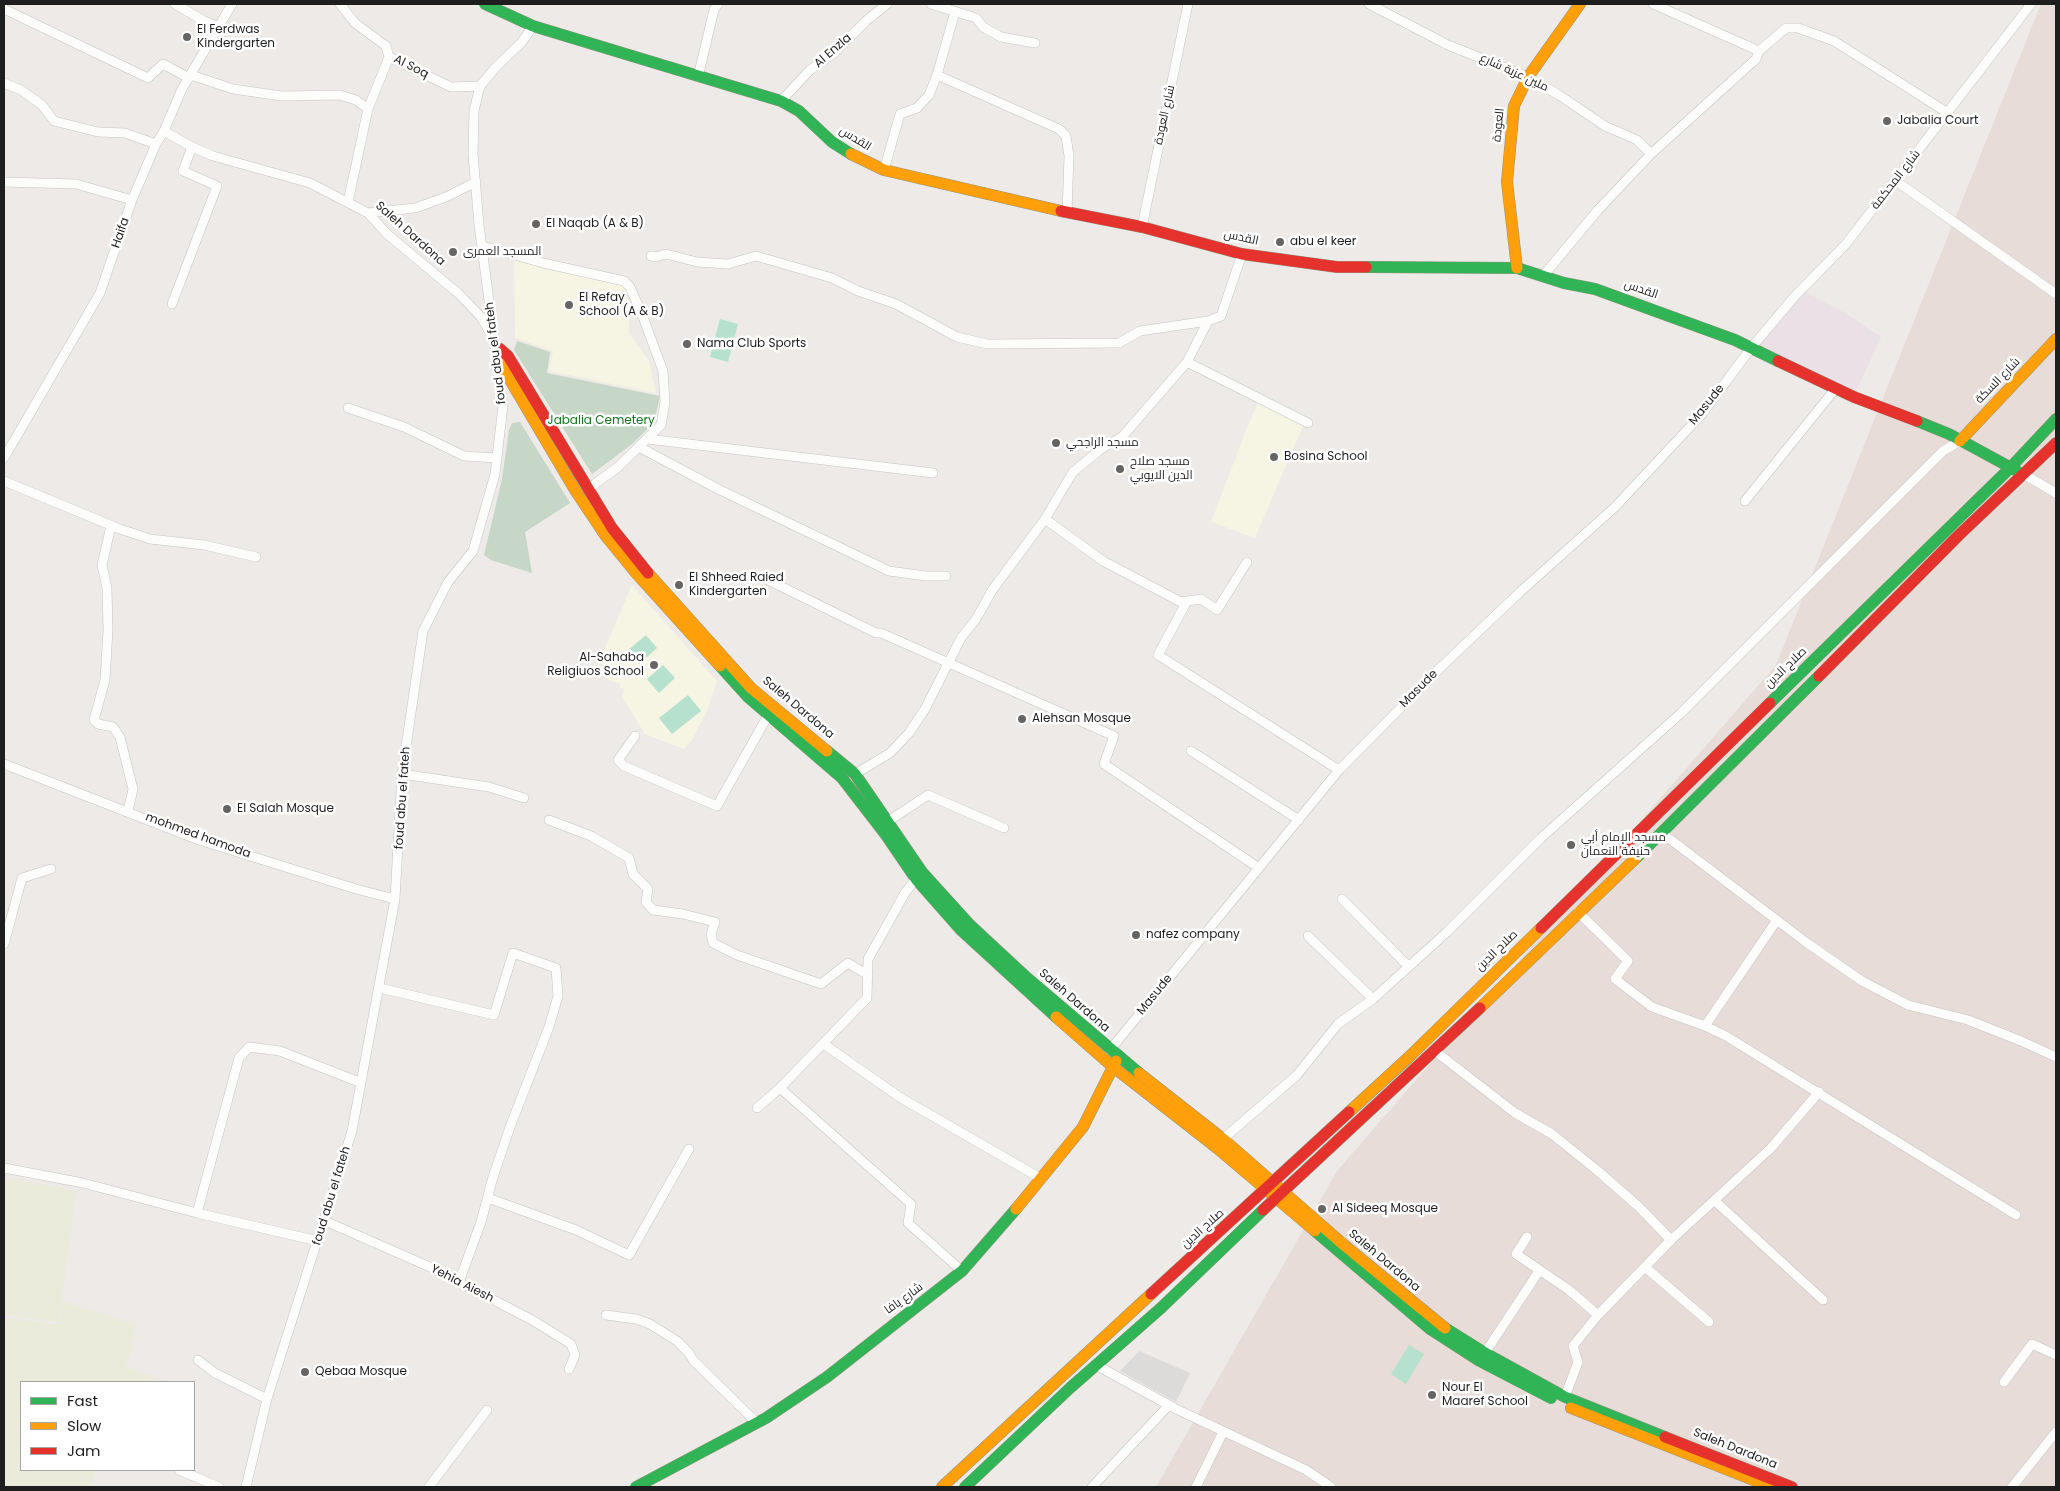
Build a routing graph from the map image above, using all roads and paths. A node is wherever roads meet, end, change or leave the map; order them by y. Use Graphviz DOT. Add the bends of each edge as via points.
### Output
graph roads {
  1 [pos="175,4"];
  2 [pos="232,4"];
  3 [pos="340,4"];
  4 [pos="485,4"];
  5 [pos="718,4"];
  6 [pos="887,4"];
  7 [pos="932,4"];
  8 [pos="1188,4"];
  9 [pos="1369,4"];
  10 [pos="1580,4"];
  11 [pos="1653,4"];
  12 [pos="2031,4"];
  13 [pos="4,9"];
  14 [pos="955,12"];
  15 [pos="533,26"];
  16 [pos="219,27"];
  17 [pos="1034,43"];
  18 [pos="1758,51"];
  19 [pos="389,57"];
  20 [pos="938,75"];
  21 [pos="190,77"];
  22 [pos="698,77"];
  23 [pos="1528,77"];
  24 [pos="4,83"];
  25 [pos="480,86"];
  26 [pos="781,101"];
  27 [pos="368,109"];
  28 [pos="1948,113"];
  29 [pos="164,130"];
  30 [pos="156,144"];
  31 [pos="192,147"];
  32 [pos="1651,154"];
  33 [pos="884,170"];
  34 [pos="1896,181"];
  35 [pos="4,182"];
  36 [pos="476,182"];
  37 [pos="132,200"];
  38 [pos="348,202"];
  39 [pos="368,213"];
  40 [pos="1067,213"];
  41 [pos="1142,227"];
  42 [pos="482,246"];
  43 [pos="1242,254"];
  44 [pos="651,256"];
  45 [pos="1517,268"];
  46 [pos="1542,276"];
  47 [pos="2056,294"];
  48 [pos="172,304"];
  49 [pos="1208,322"];
  50 [pos="2056,339"];
  51 [pos="497,344"];
  52 [pos="1751,348"];
  53 [pos="1187,362"];
  54 [pos="1836,388"];
  55 [pos="348,408"];
  56 [pos="2056,419"];
  57 [pos="1308,423"];
  58 [pos="647,439"];
  59 [pos="1960,441"];
  60 [pos="2056,443"];
  61 [pos="639,447"];
  62 [pos="4,458"];
  63 [pos="497,458"];
  64 [pos="2010,468"];
  65 [pos="933,473"];
  66 [pos="2025,475"];
  67 [pos="4,481"];
  68 [pos="588,490"];
  69 [pos="2056,493"];
  70 [pos="1745,501"];
  71 [pos="1044,519"];
  72 [pos="111,526"];
  73 [pos="256,557"];
  74 [pos="1247,562"];
  75 [pos="946,576"];
  76 [pos="766,579"];
  77 [pos="1188,601"];
  78 [pos="948,662"];
  79 [pos="771,712"];
  80 [pos="636,736"];
  81 [pos="1191,751"];
  82 [pos="4,764"];
  83 [pos="1339,770"];
  84 [pos="402,774"];
  85 [pos="855,774"];
  86 [pos="524,798"];
  87 [pos="128,811"];
  88 [pos="549,820"];
  89 [pos="1299,820"];
  90 [pos="887,822"];
  91 [pos="1004,828"];
  92 [pos="1662,833"];
  93 [pos="1259,868"];
  94 [pos="51,869"];
  95 [pos="919,875"];
  96 [pos="395,899"];
  97 [pos="1342,900"];
  98 [pos="1578,912"];
  99 [pos="1777,920"];
  100 [pos="5,926"];
  101 [pos="1308,936"];
  102 [pos="4,944"];
  103 [pos="1408,966"];
  104 [pos="868,976"];
  105 [pos="380,988"];
  106 [pos="1373,999"];
  107 [pos="1706,1026"];
  108 [pos="824,1045"];
  109 [pos="1435,1051"];
  110 [pos="1114,1058"];
  111 [pos="2056,1058"];
  112 [pos="359,1082"];
  113 [pos="780,1088"];
  114 [pos="1819,1092"];
  115 [pos="758,1108"];
  116 [pos="1223,1139"];
  117 [pos="689,1150"];
  118 [pos="4,1168"];
  119 [pos="1042,1180"];
  120 [pos="1269,1188"];
  121 [pos="1279,1197"];
  122 [pos="488,1198"];
  123 [pos="1715,1201"];
  124 [pos="197,1213"];
  125 [pos="2016,1215"];
  126 [pos="324,1221"];
  127 [pos="1527,1237"];
  128 [pos="1671,1240"];
  129 [pos="318,1241"];
  130 [pos="1645,1267"];
  131 [pos="962,1271"];
  132 [pos="1539,1271"];
  133 [pos="459,1282"];
  134 [pos="1823,1300"];
  135 [pos="606,1315"];
  136 [pos="1598,1315"];
  137 [pos="1709,1322"];
  138 [pos="1485,1353"];
  139 [pos="2056,1355"];
  140 [pos="198,1360"];
  141 [pos="1096,1365"];
  142 [pos="570,1369"];
  143 [pos="2004,1382"];
  144 [pos="1565,1396"];
  145 [pos="266,1399"];
  146 [pos="1168,1405"];
  147 [pos="487,1410"];
  148 [pos="757,1423"];
  149 [pos="1223,1432"];
  150 [pos="2056,1432"];
  151 [pos="181,1471"];
  152 [pos="219,1487"];
  153 [pos="246,1487"];
  154 [pos="430,1487"];
  155 [pos="636,1487"];
  156 [pos="942,1487"];
  157 [pos="965,1487"];
  158 [pos="1092,1487"];
  159 [pos="1196,1487"];
  160 [pos="1331,1487"];
  161 [pos="1772,1487"];
  162 [pos="1792,1487"];
  163 [pos="2012,1487"];
  1 -- 16 [label="street"];
  2 -- 16 [label="street, Haifa"];
  3 -- 19 [label="street, Al Soq" via="355,23 386,46"];
  4 -- 15 [label="main road, القدس"];
  5 -- 22 [label="street"];
  6 -- 26 [label="street, Al Enzla"];
  7 -- 14 [label="street"];
  8 -- 41 [label="street, شارع العودة"];
  9 -- 23 [label="street, ملين عزبة شارع" via="1448,45"];
  10 -- 23 [label="main road, العودة"];
  11 -- 18 [label="street"];
  12 -- 28 [label="street, شارع المحكمة"];
  13 -- 21 [label="street" via="148,78 163,64"];
  14 -- 17 [label="street" via="976,18 1001,37"];
  14 -- 20 [label="street"];
  15 -- 22 [label="main road, القدس"];
  15 -- 25 [label="street"];
  16 -- 21 [label="street, Haifa"];
  18 -- 28 [label="street" via="1786,28 1798,28 1834,41"];
  18 -- 32 [label="street" via="1756,59 1738,77"];
  19 -- 25 [label="street, Al Soq" via="451,87"];
  19 -- 27 [label="street"];
  20 -- 33 [label="street" via="929,95 917,108 900,114"];
  20 -- 40 [label="street" via="1059,128 1066,136 1069,156"];
  21 -- 27 [label="street" via="282,96 340,95 356,100"];
  21 -- 29 [label="street, Haifa"];
  22 -- 26 [label="main road, القدس"];
  23 -- 32 [label="street, ملين عزبة شارع" via="1605,126 1637,140"];
  23 -- 45 [label="main road, العودة" via="1514,106 1507,182"];
  24 -- 30 [label="street" via="42,105 54,121 98,132 125,133"];
  25 -- 36 [label="street, foud abu el fateh" via="474,111"];
  26 -- 33 [label="main road, القدس" via="799,111 832,142"];
  27 -- 38 [label="street"];
  28 -- 34 [label="street, شارع المحكمة"];
  29 -- 30 [label="street, Haifa"];
  29 -- 31 [label="street, Saleh Dardona"];
  30 -- 37 [label="street, Haifa"];
  31 -- 38 [label="street, Saleh Dardona" via="310,183"];
  31 -- 48 [label="street" via="183,171 217,186"];
  32 -- 46 [label="street"];
  33 -- 40 [label="main road, القدس"];
  34 -- 47 [label="street"];
  34 -- 52 [label="street, شارع المحكمة" via="1846,244"];
  35 -- 37 [label="street" via="76,184"];
  36 -- 39 [label="street" via="415,208"];
  36 -- 42 [label="street, foud abu el fateh"];
  37 -- 62 [label="street, Haifa" via="100,293"];
  38 -- 39 [label="street, Saleh Dardona"];
  39 -- 51 [label="street, Saleh Dardona" via="387,234 482,317"];
  40 -- 41 [label="main road, القدس"];
  41 -- 43 [label="main road, القدس"];
  42 -- 51 [label="street, foud abu el fateh"];
  42 -- 58 [label="street" via="544,264 627,282 663,371 665,402 660,425"];
  43 -- 45 [label="main road, القدس" via="1337,267"];
  43 -- 49 [label="street" via="1221,316"];
  44 -- 49 [label="street" via="666,254 697,262 728,264 756,256 832,278 896,304 956,337 986,344 1119,343 1140,331"];
  45 -- 46 [label="main road, القدس"];
  46 -- 52 [label="main road, القدس" via="1596,289"];
  49 -- 53 [label="street"];
  50 -- 59 [label="main road, شارع السكة"];
  51 -- 63 [label="street, foud abu el fateh" via="503,406"];
  51 -- 68 [label="main road, Saleh Dardona" via="508,356"];
  51 -- 79 [label="main road, Saleh Dardona" via="500,363 605,535 731,680"];
  52 -- 54 [label="main road, القدس"];
  52 -- 83 [label="street, Masude" via="1702,414 1615,507 1446,662"];
  53 -- 57 [label="street"];
  53 -- 71 [label="street" via="1123,436 1073,472"];
  54 -- 59 [label="main road, القدس"];
  54 -- 70 [label="street"];
  55 -- 63 [label="street" via="404,427 464,456"];
  56 -- 64 [label="main road, صلاح الدين"];
  58 -- 61 [label="street"];
  58 -- 65 [label="street"];
  59 -- 64 [label="main road, القدس"];
  59 -- 103 [label="street" via="1943,451 1680,714 1541,838 1447,932"];
  60 -- 66 [label="main road"];
  61 -- 68 [label="street" via="618,468"];
  61 -- 75 [label="street" via="718,489 889,571"];
  63 -- 84 [label="street, foud abu el fateh" via="473,551 448,582 423,631"];
  64 -- 66 [label="main road, القدس"];
  64 -- 120 [label="main road, صلاح الدين" via="1409,1057"];
  66 -- 69 [label="street"];
  66 -- 92 [label="main road" via="1959,535"];
  67 -- 72 [label="street"];
  68 -- 79 [label="main road, Saleh Dardona" via="612,528 645,569"];
  71 -- 77 [label="street" via="1102,561 1181,602"];
  71 -- 78 [label="street" via="993,589"];
  72 -- 73 [label="street" via="150,539 204,545"];
  72 -- 87 [label="street" via="102,565 107,588 105,680 94,720 113,727 120,737 133,788"];
  74 -- 77 [label="street" via="1217,610 1201,600"];
  76 -- 78 [label="street" via="876,633"];
  77 -- 83 [label="street" via="1158,655"];
  78 -- 85 [label="street" via="909,733 890,753"];
  78 -- 93 [label="street" via="1114,736 1104,764"];
  79 -- 80 [label="street" via="717,806 624,766 618,760"];
  79 -- 85 [label="main road, Saleh Dardona"];
  79 -- 95 [label="main road, Saleh Dardona" via="842,778"];
  81 -- 89 [label="street"];
  82 -- 87 [label="street, mohmed hamoda"];
  83 -- 89 [label="street, Masude"];
  84 -- 86 [label="street" via="489,787"];
  84 -- 96 [label="street, foud abu el fateh"];
  85 -- 90 [label="main road, Saleh Dardona"];
  87 -- 96 [label="street, mohmed hamoda" via="200,840 356,890"];
  88 -- 104 [label="street" via="590,836 630,858 633,874 648,889 646,902 653,910 714,922 713,944 821,984 848,963"];
  89 -- 93 [label="street, Masude"];
  90 -- 91 [label="street" via="928,795"];
  90 -- 95 [label="main road, Saleh Dardona"];
  92 -- 98 [label="main road"];
  92 -- 99 [label="street"];
  93 -- 110 [label="street, Masude"];
  94 -- 100 [label="street" via="22,878"];
  95 -- 104 [label="street" via="868,959"];
  95 -- 110 [label="main road, Saleh Dardona"];
  95 -- 110 [label="main road, Saleh Dardona" via="942,910 1018,985"];
  96 -- 105 [label="street, foud abu el fateh"];
  97 -- 103 [label="street"];
  98 -- 107 [label="street" via="1628,961 1615,979 1652,1007"];
  98 -- 109 [label="main road"];
  99 -- 107 [label="street"];
  99 -- 111 [label="street" via="1862,981 1908,1005 1968,1020 2021,1040"];
  100 -- 102 [label="street"];
  101 -- 106 [label="street"];
  103 -- 106 [label="street"];
  104 -- 108 [label="street" via="867,998"];
  105 -- 112 [label="street, foud abu el fateh"];
  105 -- 122 [label="street" via="494,1015 513,954 556,968 558,996 549,1027 510,1127"];
  106 -- 116 [label="street" via="1338,1024 1297,1075"];
  107 -- 114 [label="street"];
  108 -- 113 [label="street"];
  108 -- 119 [label="street" via="901,1098"];
  109 -- 121 [label="main road"];
  109 -- 128 [label="street" via="1515,1113 1552,1134 1639,1207"];
  110 -- 116 [label="main road, Saleh Dardona"];
  110 -- 119 [label="main road, شارع يافا" via="1083,1127"];
  110 -- 120 [label="main road, Saleh Dardona" via="1217,1148"];
  112 -- 124 [label="street" via="280,1051 249,1047 238,1058"];
  112 -- 126 [label="street, foud abu el fateh" via="352,1131"];
  113 -- 115 [label="street"];
  113 -- 131 [label="street" via="911,1204 908,1223"];
  114 -- 123 [label="street" via="1771,1148"];
  114 -- 125 [label="street"];
  116 -- 120 [label="main road, Saleh Dardona"];
  117 -- 122 [label="street" via="629,1255 576,1230"];
  118 -- 124 [label="street" via="84,1183"];
  119 -- 131 [label="main road, شارع يافا"];
  120 -- 121 [label="main road, Saleh Dardona"];
  120 -- 156 [label="main road, صلاح الدين"];
  121 -- 138 [label="main road, Saleh Dardona" via="1444,1327"];
  121 -- 141 [label="main road"];
  121 -- 161 [label="main road, Saleh Dardona" via="1430,1329 1478,1360 1568,1406"];
  122 -- 133 [label="street"];
  123 -- 128 [label="street"];
  123 -- 134 [label="street"];
  124 -- 129 [label="street"];
  126 -- 129 [label="street, foud abu el fateh"];
  126 -- 133 [label="street, Yehia Aiesh"];
  127 -- 132 [label="street" via="1516,1254"];
  128 -- 130 [label="street"];
  129 -- 145 [label="street, foud abu el fateh"];
  130 -- 136 [label="street"];
  130 -- 137 [label="street"];
  131 -- 148 [label="main road, شارع يافا" via="827,1378"];
  132 -- 136 [label="street" via="1569,1290"];
  132 -- 138 [label="street"];
  133 -- 142 [label="street, Yehia Aiesh" via="571,1344 575,1355"];
  135 -- 148 [label="street" via="636,1318 677,1341"];
  136 -- 144 [label="street" via="1573,1346 1578,1362"];
  138 -- 144 [label="main road, Saleh Dardona"];
  139 -- 143 [label="street" via="2032,1344"];
  140 -- 145 [label="street" via="215,1373"];
  141 -- 146 [label="street"];
  141 -- 157 [label="main road"];
  144 -- 162 [label="main road, Saleh Dardona"];
  145 -- 153 [label="street, foud abu el fateh"];
  146 -- 149 [label="street"];
  146 -- 158 [label="street"];
  147 -- 154 [label="street"];
  148 -- 155 [label="main road, شارع يافا"];
  149 -- 159 [label="street"];
  149 -- 160 [label="street" via="1306,1470"];
  150 -- 163 [label="street"];
  151 -- 152 [label="street"];
}
